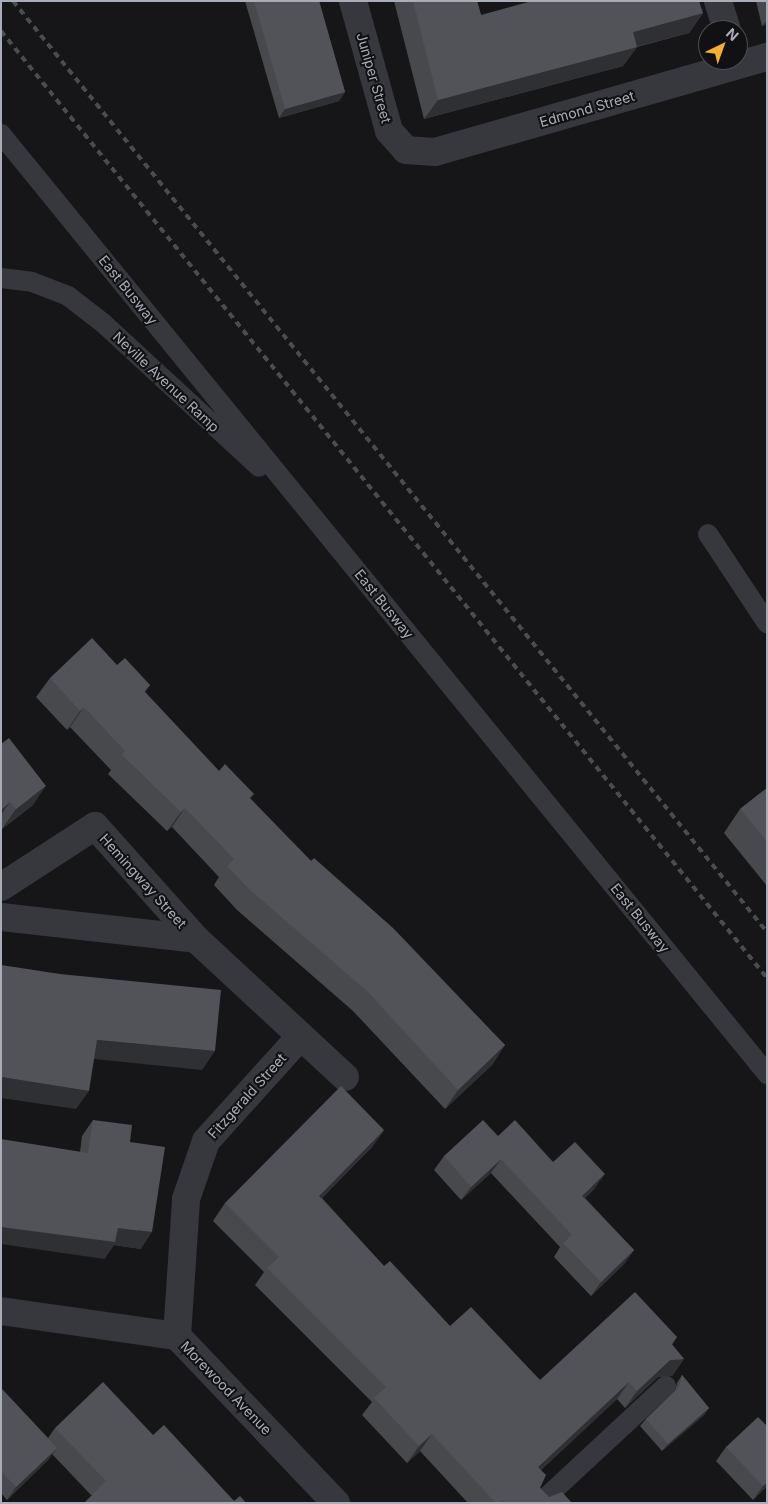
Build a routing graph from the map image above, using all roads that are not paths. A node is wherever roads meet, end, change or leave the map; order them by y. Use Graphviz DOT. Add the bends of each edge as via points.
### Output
graph roads {
  1 [pos="353,1"];
  2 [pos="718,1"];
  3 [pos="724,20"];
  4 [pos="767,57"];
  5 [pos="748,61"];
  6 [pos="712,70"];
  7 [pos="1,134"];
  8 [pos="406,150"];
  9 [pos="1,278"];
  10 [pos="313,517"];
  11 [pos="708,534"];
  12 [pos="767,623"];
  13 [pos="1,887"];
  14 [pos="1,917"];
  15 [pos="196,939"];
  16 [pos="300,1038"];
  17 [pos="767,1074"];
  18 [pos="345,1077"];
  19 [pos="1,1311"];
  20 [pos="177,1336"];
  21 [pos="666,1386"];
  22 [pos="336,1503"];
  23 [pos="540,1503"];
  1 -- 8 [label="street, Juniper Street" via="389,131"];
  2 -- 3 [label="street"];
  4 -- 5 [label="street, Edmond Street"];
  6 -- 8 [label="street, Edmond Street" via="435,152"];
  7 -- 10 [label="lane, East Busway"];
  9 -- 10 [label="lane, Neville Avenue Ramp" via="32,282 68,296 103,323"];
  10 -- 17 [label="lane, East Busway"];
  11 -- 12 [label="lane"];
  13 -- 15 [label="street, Hemingway Street" via="95,826"];
  14 -- 15 [label="street, Hemingway Street"];
  15 -- 16 [label="street"];
  16 -- 18 [label="street"];
  16 -- 20 [label="street, Fitzgerald Street" via="206,1141 186,1199"];
  19 -- 20 [label="street, Morewood Avenue"];
  20 -- 22 [label="street, Morewood Avenue"];
  21 -- 23 [label="lane"];
}
